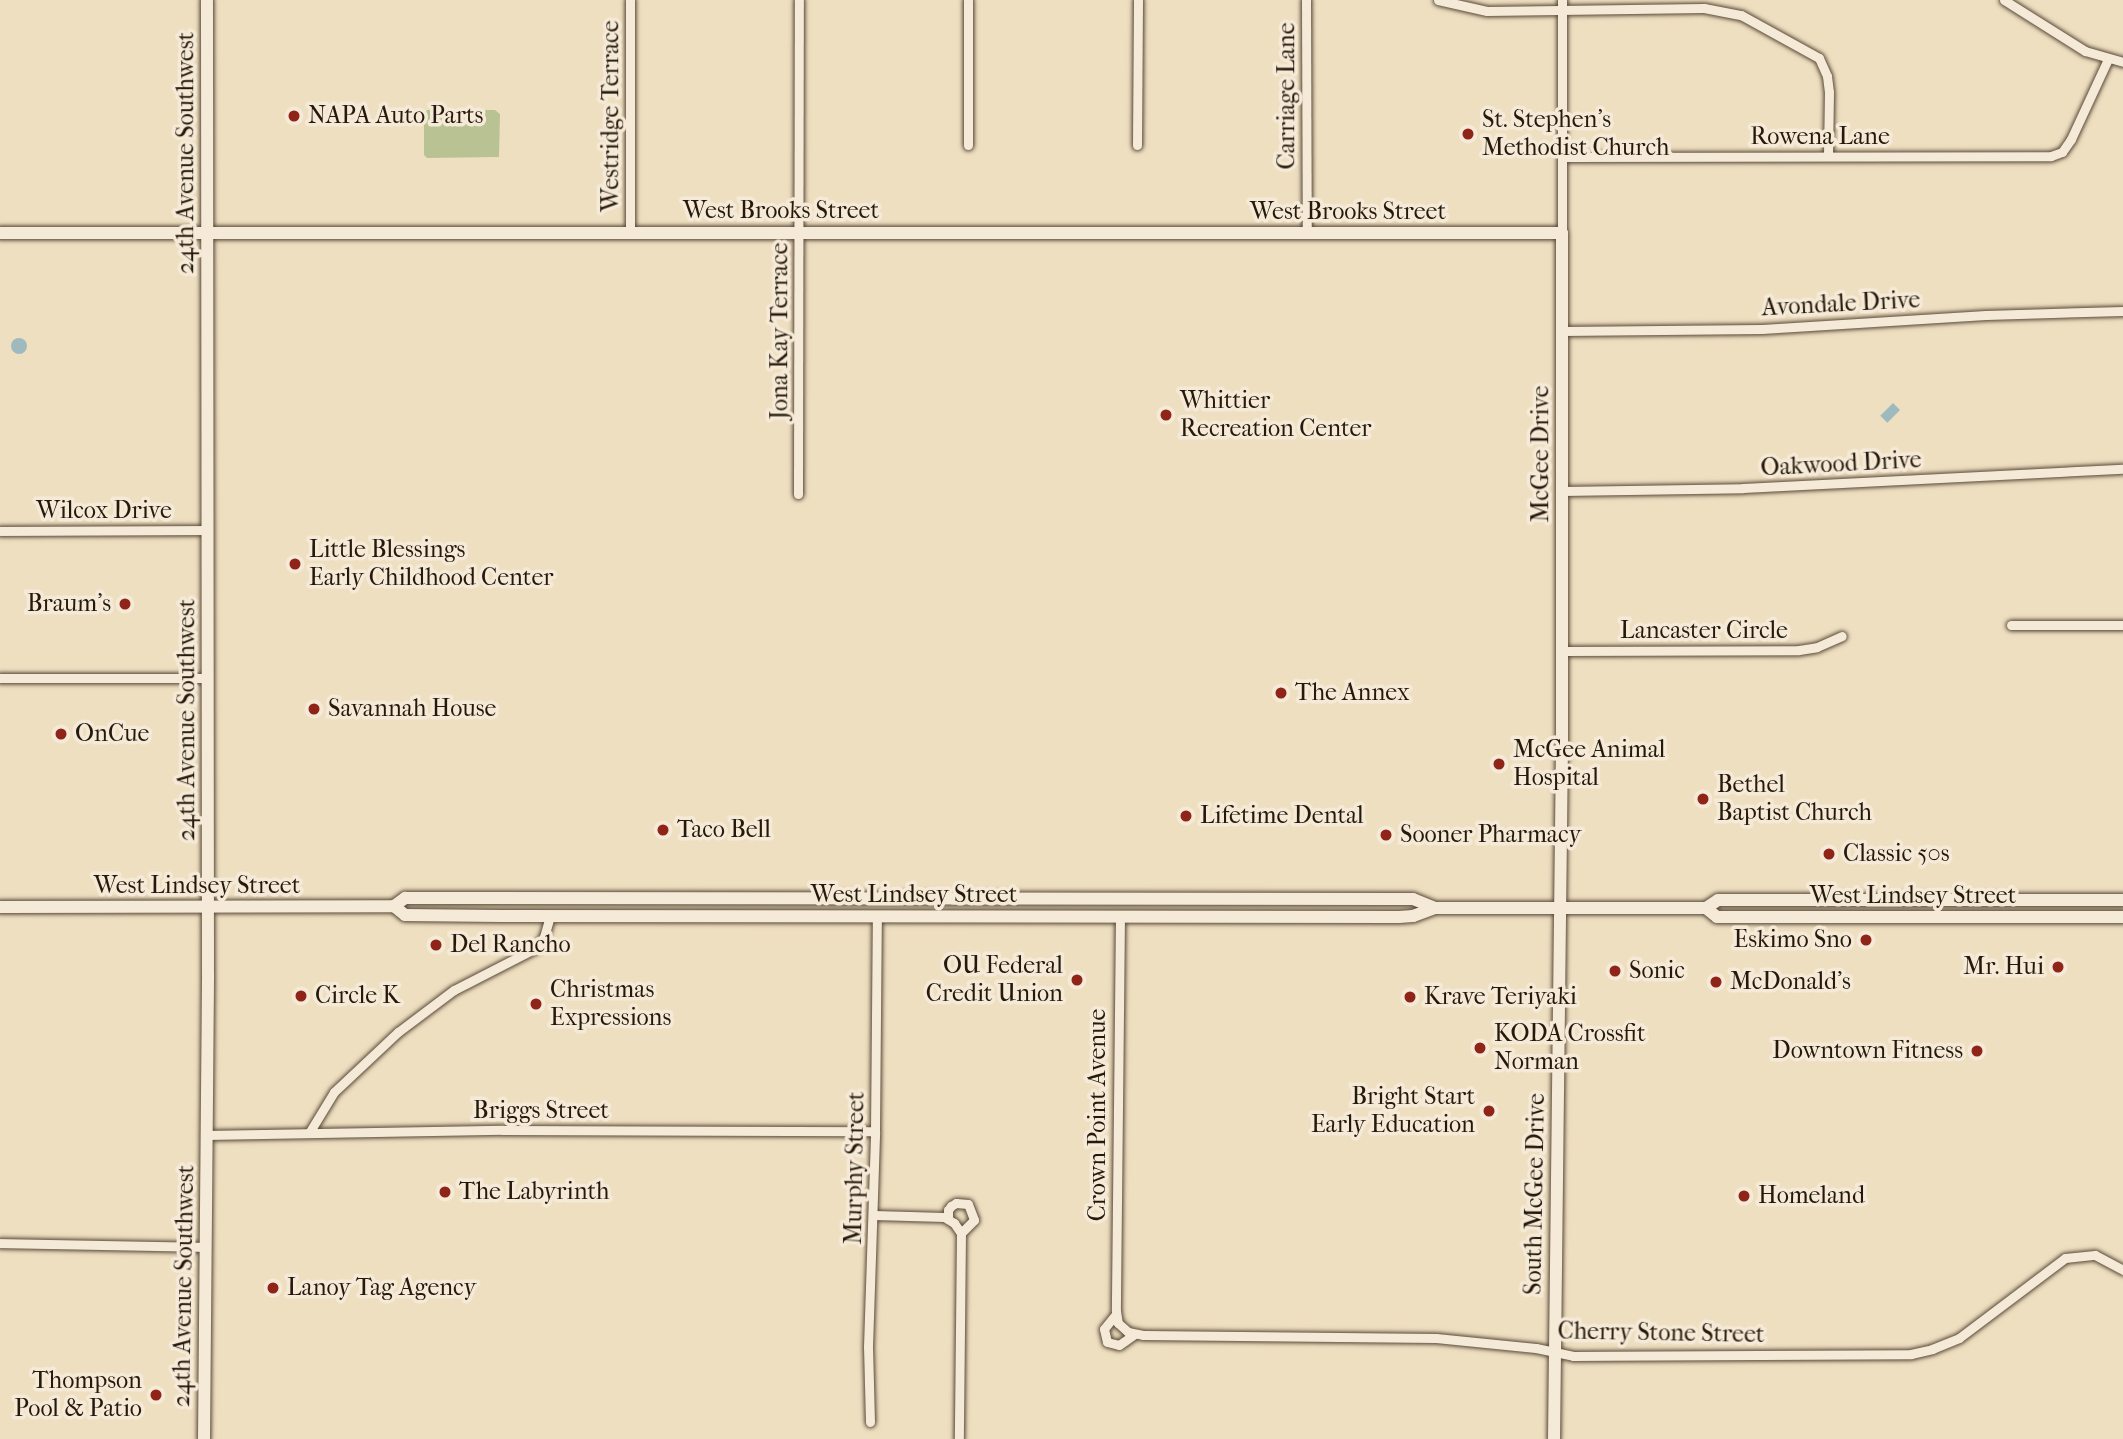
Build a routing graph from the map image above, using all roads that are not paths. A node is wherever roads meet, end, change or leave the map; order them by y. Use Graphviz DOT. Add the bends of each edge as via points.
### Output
graph roads {
  1 [pos="207,0"];
  2 [pos="630,0"];
  3 [pos="799,0"];
  4 [pos="968,0"];
  5 [pos="1138,0"];
  6 [pos="1306,0"];
  7 [pos="1438,0"];
  8 [pos="2004,0"];
  9 [pos="1562,5"];
  10 [pos="2108,59"];
  11 [pos="2123,62"];
  12 [pos="2071,139"];
  13 [pos="968,145"];
  14 [pos="1137,145"];
  15 [pos="2079,146"];
  16 [pos="1828,156"];
  17 [pos="1562,157"];
  18 [pos="207,232"];
  19 [pos="630,232"];
  20 [pos="0,233"];
  21 [pos="799,233"];
  22 [pos="1562,233"];
  23 [pos="1307,234"];
  24 [pos="2123,311"];
  25 [pos="1562,331"];
  26 [pos="2123,470"];
  27 [pos="1562,491"];
  28 [pos="798,494"];
  29 [pos="208,530"];
  30 [pos="0,531"];
  31 [pos="2011,625"];
  32 [pos="2123,625"];
  33 [pos="1842,636"];
  34 [pos="1562,651"];
  35 [pos="0,678"];
  36 [pos="208,678"];
  37 [pos="501,898"];
  38 [pos="553,898"];
  39 [pos="839,898"];
  40 [pos="888,898"];
  41 [pos="1219,898"];
  42 [pos="1264,898"];
  43 [pos="2123,900"];
  44 [pos="394,906"];
  45 [pos="0,907"];
  46 [pos="208,907"];
  47 [pos="1435,908"];
  48 [pos="1560,908"];
  49 [pos="1706,908"];
  50 [pos="501,916"];
  51 [pos="550,916"];
  52 [pos="839,916"];
  53 [pos="883,916"];
  54 [pos="1120,916"];
  55 [pos="1219,917"];
  56 [pos="1265,917"];
  57 [pos="2123,917"];
  58 [pos="876,1131"];
  59 [pos="309,1133"];
  60 [pos="206,1135"];
  61 [pos="874,1215"];
  62 [pos="948,1219"];
  63 [pos="961,1233"];
  64 [pos="0,1243"];
  65 [pos="205,1247"];
  66 [pos="2123,1270"];
  67 [pos="1116,1314"];
  68 [pos="1124,1329"];
  69 [pos="1135,1334"];
  70 [pos="1555,1352"];
  71 [pos="870,1422"];
  72 [pos="204,1439"];
  73 [pos="959,1439"];
  74 [pos="1554,1439"];
  1 -- 18 [label="street, 24th Avenue Southwest"];
  2 -- 19 [label="street, Westridge Terrace"];
  3 -- 21 [label="street, Jona Kay Terrace"];
  4 -- 13 [label="street"];
  5 -- 14 [label="street"];
  6 -- 23 [label="street, Carriage Lane"];
  7 -- 9 [label="street" via="1475,11"];
  8 -- 10 [label="street" via="2085,51"];
  9 -- 16 [label="street" via="1720,9 1810,51 1824,66 1829,92"];
  9 -- 17 [label="street, McGee Drive"];
  10 -- 11 [label="street"];
  10 -- 12 [label="street"];
  12 -- 15 [label="street"];
  12 -- 16 [label="street, Rowena Lane" via="2062,152 2051,156"];
  16 -- 17 [label="street, Rowena Lane"];
  17 -- 22 [label="street, McGee Drive"];
  18 -- 19 [label="street, West Brooks Street"];
  18 -- 20 [label="street, West Brooks Street"];
  18 -- 29 [label="street, 24th Avenue Southwest"];
  19 -- 21 [label="street, West Brooks Street"];
  21 -- 23 [label="street, West Brooks Street"];
  21 -- 28 [label="street, Jona Kay Terrace"];
  22 -- 23 [label="street, West Brooks Street"];
  22 -- 25 [label="street, McGee Drive"];
  24 -- 25 [label="street, Avondale Drive" via="1762,329"];
  25 -- 27 [label="street, McGee Drive"];
  26 -- 27 [label="street, Oakwood Drive" via="1743,488"];
  27 -- 34 [label="street, McGee Drive"];
  29 -- 30 [label="street, Wilcox Drive"];
  29 -- 36 [label="street, 24th Avenue Southwest"];
  31 -- 32 [label="street"];
  33 -- 34 [label="street, Lancaster Circle" via="1799,650"];
  34 -- 48 [label="street, McGee Drive"];
  35 -- 36 [label="street"];
  36 -- 46 [label="street, 24th Avenue Southwest"];
  37 -- 38 [label="street, West Lindsey Street"];
  37 -- 44 [label="street, West Lindsey Street" via="405,898"];
  37 -- 50 [label="street"];
  38 -- 39 [label="street, West Lindsey Street"];
  38 -- 51 [label="street"];
  39 -- 40 [label="street, West Lindsey Street"];
  39 -- 52 [label="street"];
  40 -- 41 [label="street, West Lindsey Street"];
  40 -- 53 [label="street"];
  41 -- 42 [label="street, West Lindsey Street"];
  41 -- 55 [label="street"];
  42 -- 47 [label="street, West Lindsey Street" via="1413,899"];
  42 -- 56 [label="street"];
  43 -- 49 [label="street, West Lindsey Street" via="1718,900"];
  44 -- 46 [label="street, West Lindsey Street"];
  44 -- 50 [label="street, West Lindsey Street" via="405,915"];
  45 -- 46 [label="street, West Lindsey Street"];
  46 -- 60 [label="street, 24th Avenue Southwest"];
  47 -- 48 [label="street, West Lindsey Street"];
  47 -- 56 [label="street, West Lindsey Street" via="1413,916"];
  48 -- 49 [label="street, West Lindsey Street"];
  48 -- 70 [label="street, South McGee Drive"];
  49 -- 57 [label="street, West Lindsey Street" via="1717,917"];
  50 -- 51 [label="street, West Lindsey Street"];
  51 -- 52 [label="street, West Lindsey Street"];
  51 -- 59 [label="street" via="536,948 454,990 398,1032 334,1093"];
  52 -- 53 [label="street, West Lindsey Street"];
  53 -- 54 [label="street, West Lindsey Street"];
  53 -- 58 [label="street, Murphy Street"];
  54 -- 55 [label="street, West Lindsey Street"];
  54 -- 67 [label="street, Crown Point Avenue"];
  55 -- 56 [label="street, West Lindsey Street"];
  58 -- 59 [label="street, Briggs Street"];
  58 -- 61 [label="street, Murphy Street"];
  59 -- 60 [label="street, Briggs Street"];
  60 -- 65 [label="street, 24th Avenue Southwest"];
  61 -- 62 [label="street"];
  61 -- 71 [label="street, Murphy Street"];
  62 -- 63 [label="street"];
  62 -- 63 [label="street" via="951,1206 968,1204 974,1220"];
  63 -- 73 [label="street"];
  64 -- 65 [label="street"];
  65 -- 72 [label="street, 24th Avenue Southwest"];
  66 -- 70 [label="street, Cherry Stone Street" via="2095,1255 2065,1258 1967,1333 1943,1346 1911,1353 1573,1356"];
  67 -- 68 [label="street, Crown Point Avenue"];
  67 -- 69 [label="street, Crown Point Avenue" via="1104,1329 1107,1342 1119,1345"];
  68 -- 69 [label="street, Cherry Stone Street"];
  69 -- 70 [label="street, Cherry Stone Street" via="1436,1338"];
  70 -- 74 [label="street, South McGee Drive"];
}
